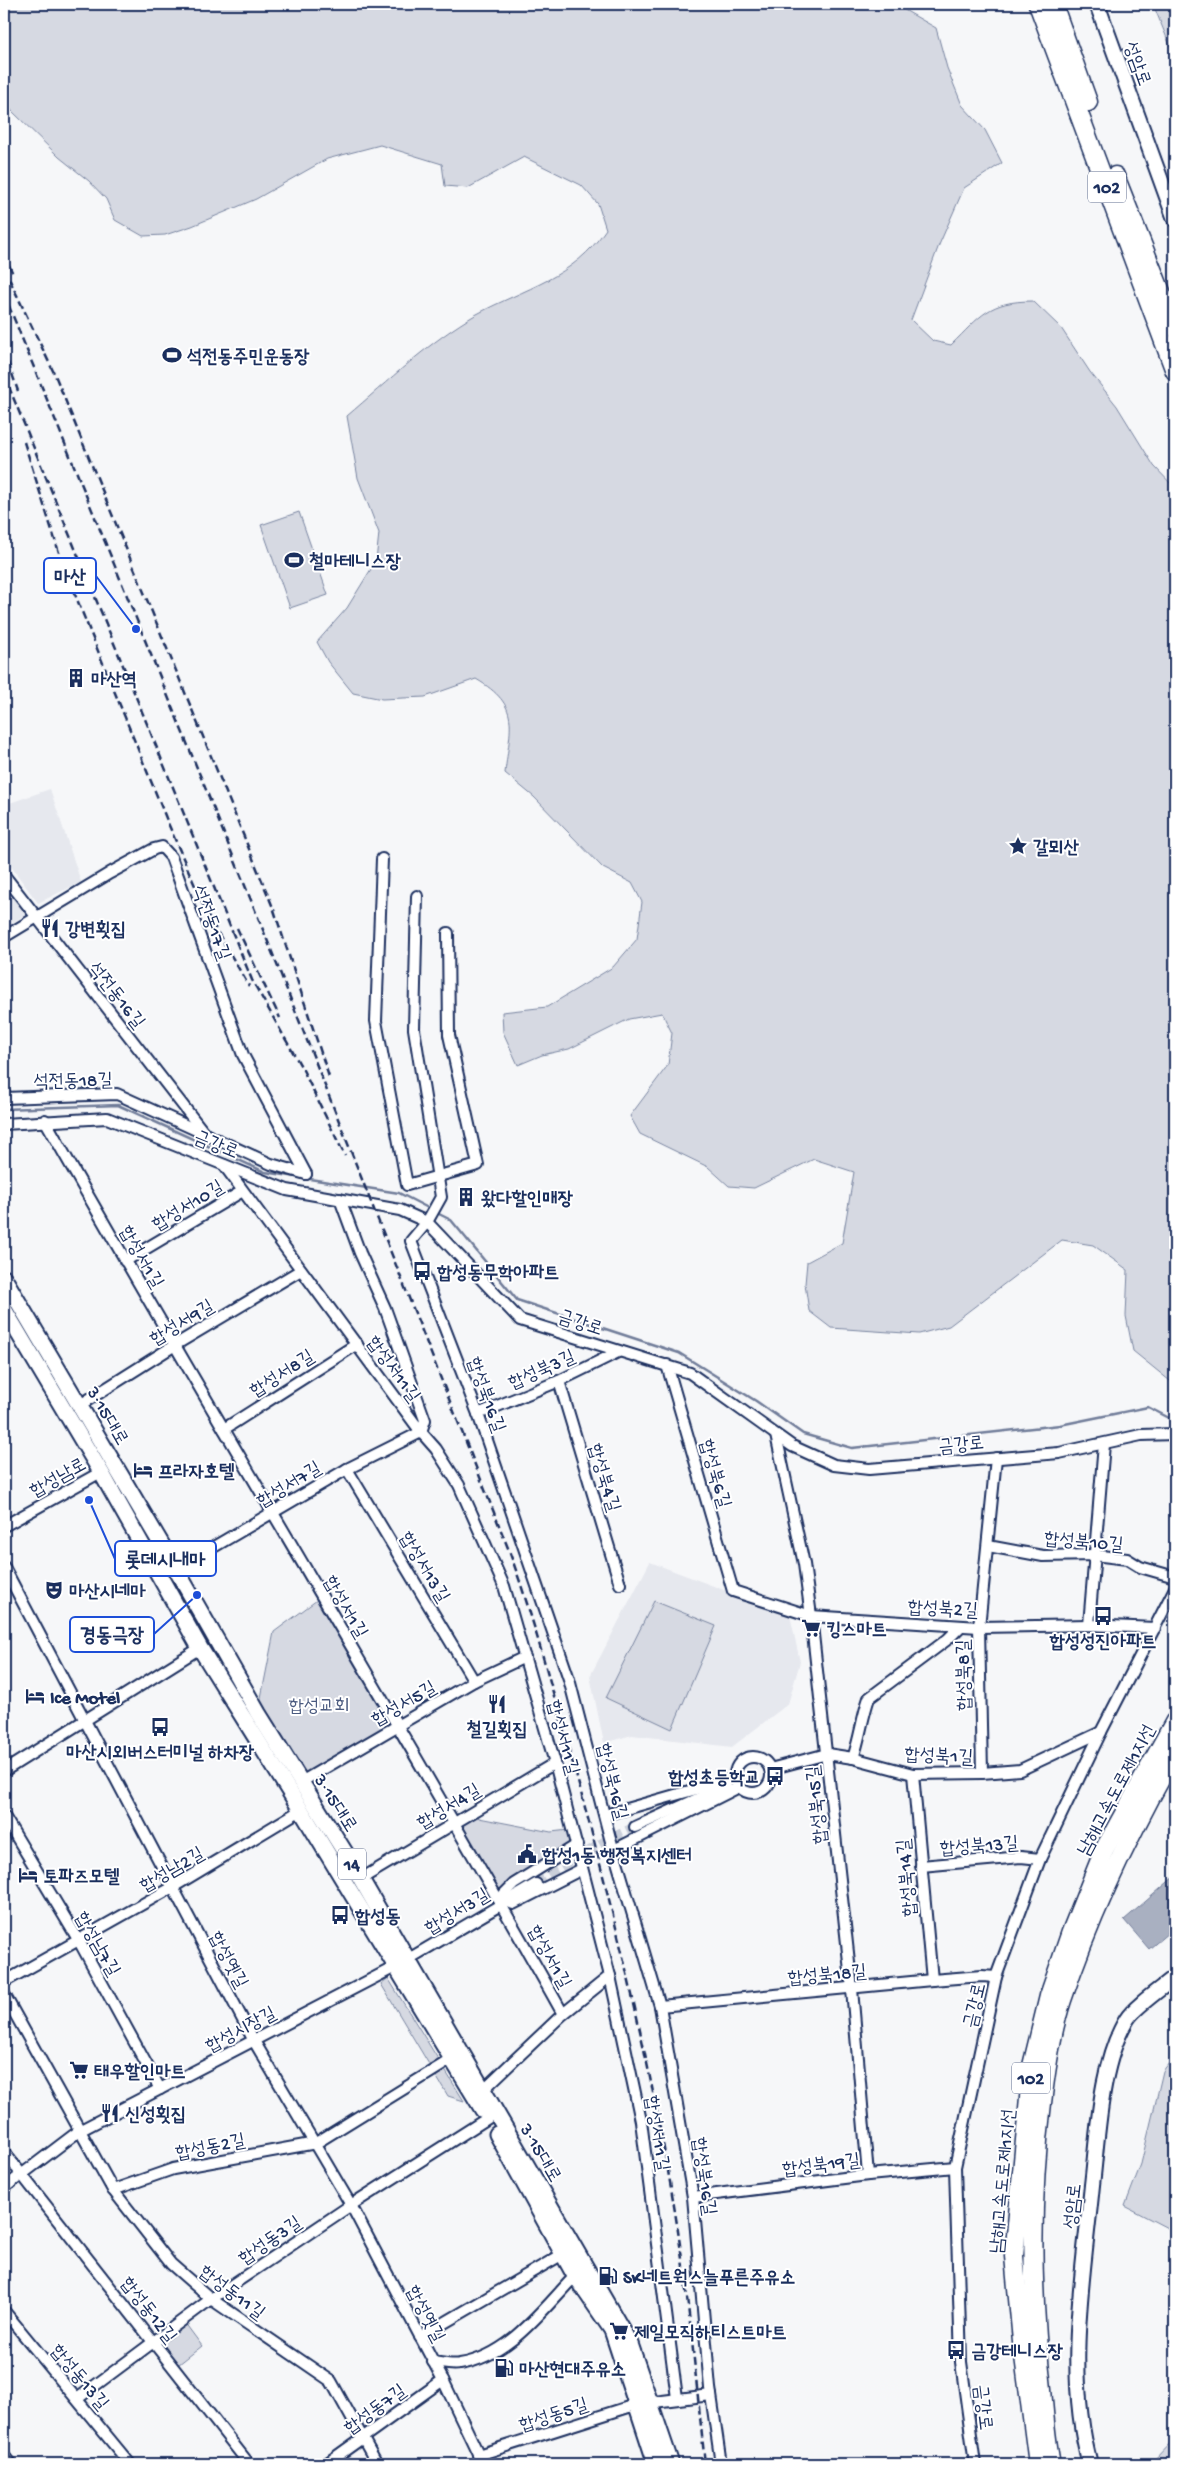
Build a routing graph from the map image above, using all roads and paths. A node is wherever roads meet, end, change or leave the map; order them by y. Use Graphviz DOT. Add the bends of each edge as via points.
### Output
graph roads {
  1 [pos="1038,4"];
  2 [pos="1053,4"];
  3 [pos="1098,4"];
  4 [pos="1175,220"];
  5 [pos="1175,327"];
  6 [pos="1175,371"];
  7 [pos="382,859"];
  8 [pos="4,875"];
  9 [pos="417,896"];
  10 [pos="37,917"];
  11 [pos="448,932"];
  12 [pos="4,937"];
  13 [pos="4,1098"];
  14 [pos="45,1120"];
  15 [pos="4,1124"];
  16 [pos="205,1134"];
  17 [pos="224,1165"];
  18 [pos="306,1174"];
  19 [pos="437,1176"];
  20 [pos="241,1192"];
  21 [pos="340,1199"];
  22 [pos="428,1221"];
  23 [pos="125,1261"];
  24 [pos="301,1270"];
  25 [pos="4,1278"];
  26 [pos="4,1309"];
  27 [pos="357,1344"];
  28 [pos="175,1345"];
  29 [pos="618,1352"];
  30 [pos="667,1365"];
  31 [pos="559,1381"];
  32 [pos="80,1405"];
  33 [pos="478,1414"];
  34 [pos="224,1429"];
  35 [pos="420,1432"];
  36 [pos="1175,1434"];
  37 [pos="776,1435"];
  38 [pos="1104,1444"];
  39 [pos="996,1458"];
  40 [pos="347,1469"];
  41 [pos="101,1472"];
  42 [pos="272,1514"];
  43 [pos="4,1526"];
  44 [pos="988,1546"];
  45 [pos="1094,1555"];
  46 [pos="4,1567"];
  47 [pos="176,1569"];
  48 [pos="1175,1577"];
  49 [pos="620,1584"];
  50 [pos="1175,1588"];
  51 [pos="733,1591"];
  52 [pos="811,1616"];
  53 [pos="1089,1625"];
  54 [pos="961,1626"];
  55 [pos="979,1627"];
  56 [pos="1155,1628"];
  57 [pos="200,1648"];
  58 [pos="525,1657"];
  59 [pos="474,1681"];
  60 [pos="84,1720"];
  61 [pos="1175,1721"];
  62 [pos="397,1726"];
  63 [pos="1101,1732"];
  64 [pos="827,1754"];
  65 [pos="1175,1754"];
  66 [pos="853,1758"];
  67 [pos="555,1763"];
  68 [pos="770,1769"];
  69 [pos="4,1771"];
  70 [pos="982,1773"];
  71 [pos="913,1774"];
  72 [pos="301,1782"];
  73 [pos="736,1782"];
  74 [pos="301,1810"];
  75 [pos="605,1815"];
  76 [pos="4,1816"];
  77 [pos="453,1822"];
  78 [pos="635,1827"];
  79 [pos="576,1846"];
  80 [pos="614,1850"];
  81 [pos="1040,1859"];
  82 [pos="921,1866"];
  83 [pos="582,1869"];
  84 [pos="361,1879"];
  85 [pos="536,1884"];
  86 [pos="173,1887"];
  87 [pos="504,1903"];
  88 [pos="79,1941"];
  89 [pos="401,1963"];
  90 [pos="610,1976"];
  91 [pos="1175,1976"];
  92 [pos="996,1978"];
  93 [pos="932,1980"];
  94 [pos="4,1982"];
  95 [pos="852,1988"];
  96 [pos="4,1994"];
  97 [pos="660,2006"];
  98 [pos="563,2014"];
  99 [pos="254,2041"];
  100 [pos="452,2059"];
  101 [pos="160,2089"];
  102 [pos="483,2090"];
  103 [pos="488,2118"];
  104 [pos="78,2132"];
  105 [pos="316,2143"];
  106 [pos="4,2152"];
  107 [pos="955,2167"];
  108 [pos="23,2174"];
  109 [pos="868,2175"];
  110 [pos="4,2188"];
  111 [pos="113,2190"];
  112 [pos="693,2197"];
  113 [pos="351,2205"];
  114 [pos="563,2254"];
  115 [pos="575,2276"];
  116 [pos="211,2299"];
  117 [pos="4,2311"];
  118 [pos="420,2337"];
  119 [pos="153,2341"];
  120 [pos="433,2362"];
  121 [pos="443,2380"];
  122 [pos="711,2395"];
  123 [pos="677,2398"];
  124 [pos="77,2399"];
  125 [pos="644,2403"];
  126 [pos="363,2436"];
  127 [pos="4,2459"];
  128 [pos="481,2460"];
  129 [pos="8,2464"];
  130 [pos="130,2464"];
  131 [pos="249,2464"];
  132 [pos="326,2464"];
  133 [pos="377,2464"];
  134 [pos="656,2464"];
  135 [pos="671,2464"];
  136 [pos="721,2464"];
  137 [pos="975,2464"];
  138 [pos="1038,2464"];
  139 [pos="1051,2464"];
  140 [pos="1090,2464"];
  1 -- 6 [label="highway, 102"];
  2 -- 5 [label="highway, 102" via="1105,151"];
  3 -- 4 [label="main road, 성암로"];
  7 -- 19 [label="street" via="376,1022 407,1185"];
  8 -- 10 [label="street, 석전동16길"];
  9 -- 19 [label="street" via="414,1029"];
  10 -- 12 [label="street, 석전동17길"];
  10 -- 16 [label="street, 석전동16길"];
  10 -- 18 [label="street, 석전동17길" via="110,873 162,847 171,857 244,1055"];
  11 -- 19 [label="street" via="449,1036 478,1165"];
  13 -- 16 [label="street, 석전동18길" via="117,1094"];
  14 -- 15 [label="street, 금강로"];
  14 -- 17 [label="street, 금강로" via="107,1118"];
  14 -- 23 [label="street, 합성서1길"];
  16 -- 18 [label="street, 석전동18길" via="271,1164"];
  17 -- 20 [label="street, 합성서11길"];
  17 -- 21 [label="street, 금강로" via="287,1190"];
  19 -- 22 [label="street" via="441,1197"];
  20 -- 23 [label="street, 합성서10길"];
  20 -- 24 [label="street, 합성서11길"];
  21 -- 22 [label="street, 금강로" via="400,1210"];
  21 -- 35 [label="street" via="385,1308 425,1420"];
  22 -- 29 [label="street, 금강로" via="520,1320"];
  22 -- 33 [label="street, 합성북16길" via="411,1241"];
  23 -- 28 [label="street, 합성서1길"];
  24 -- 27 [label="street, 합성서11길"];
  24 -- 28 [label="street, 합성서9길"];
  25 -- 32 [label="main road, 3·15대로 / 14"];
  26 -- 41 [label="main road, 3·15대로 / 14"];
  27 -- 34 [label="street, 합성서8길"];
  27 -- 35 [label="street, 합성서11길"];
  28 -- 32 [label="street, 합성서9길"];
  28 -- 34 [label="street, 합성서1길"];
  29 -- 30 [label="street, 금강로"];
  29 -- 31 [label="street, 합성북3길"];
  30 -- 37 [label="street, 금강로" via="690,1373"];
  30 -- 51 [label="street, 합성북6길"];
  31 -- 33 [label="street, 합성북3길"];
  31 -- 49 [label="street, 합성북4길"];
  32 -- 47 [label="main road, 3·15대로 / 14"];
  33 -- 75 [label="street, 합성북16길" via="569,1679"];
  34 -- 42 [label="street, 합성서1길"];
  35 -- 40 [label="street, 합성서7길"];
  35 -- 58 [label="street, 합성서11길" via="436,1449 459,1485 504,1586"];
  36 -- 38 [label="street, 금강로" via="1141,1434"];
  37 -- 39 [label="street, 금강로" via="834,1465 869,1469"];
  37 -- 52 [label="street, 합성북15길" via="804,1564"];
  38 -- 39 [label="street, 금강로" via="1059,1453"];
  38 -- 45 [label="street"];
  39 -- 44 [label="street, 합성북8길"];
  40 -- 42 [label="street, 합성서7길"];
  40 -- 59 [label="street, 합성서13길"];
  41 -- 43 [label="street, 합성남로"];
  41 -- 57 [label="main road, 3·15대로 / 14"];
  42 -- 47 [label="street, 합성서7길"];
  42 -- 62 [label="street, 합성서1길"];
  44 -- 45 [label="street, 합성북10길" via="1043,1556"];
  44 -- 55 [label="street, 합성북8길"];
  45 -- 48 [label="street, 합성북10길" via="1127,1559 1140,1567"];
  45 -- 53 [label="street"];
  46 -- 60 [label="street, 합성옛길"];
  47 -- 72 [label="main road, 3·15대로 / 14"];
  50 -- 56 [label="street, 금강로"];
  51 -- 52 [label="street, 합성북2길"];
  52 -- 54 [label="street, 합성북2길"];
  52 -- 64 [label="street, 합성북15길"];
  53 -- 55 [label="street, 합성북2길"];
  53 -- 56 [label="street, 합성북2길"];
  54 -- 55 [label="street, 합성북2길"];
  54 -- 66 [label="street" via="869,1698"];
  55 -- 70 [label="street, 합성북8길"];
  56 -- 63 [label="street, 금강로"];
  57 -- 60 [label="street"];
  57 -- 74 [label="main road, 3·15대로 / 14"];
  58 -- 59 [label="street, 합성서5길"];
  58 -- 67 [label="street, 합성서11길"];
  59 -- 62 [label="street, 합성서5길"];
  60 -- 69 [label="street"];
  60 -- 86 [label="street, 합성옛길"];
  61 -- 138 [label="highway, 남해고속도로제1지선 / 102" via="1104,1850 1049,1996 1032,2066 1014,2256"];
  62 -- 72 [label="street, 합성서5길"];
  62 -- 77 [label="street, 합성서1길"];
  63 -- 70 [label="street, 합성북1길" via="1020,1770"];
  63 -- 81 [label="street, 금강로"];
  64 -- 66 [label="street, 합성북1길"];
  64 -- 68 [label="street, 합성북1길"];
  64 -- 95 [label="street, 합성북15길"];
  65 -- 139 [label="highway, 남해고속도로제1지선 / 102" via="1136,1822 1107,1882 1061,2001 1047,2064 1036,2152 1032,2244 1036,2338"];
  66 -- 71 [label="street, 합성북1길"];
  67 -- 77 [label="street, 합성서4길"];
  67 -- 79 [label="street, 합성서11길"];
  68 -- 73 [label="street" via="771,1778 764,1789 752,1793"];
  68 -- 73 [label="street" via="760,1758 749,1756 739,1762"];
  70 -- 71 [label="street, 합성북1길"];
  71 -- 82 [label="street, 합성북14길"];
  72 -- 84 [label="main road, 3·15대로 / 14"];
  73 -- 75 [label="street"];
  73 -- 78 [label="street"];
  73 -- 80 [label="street"];
  74 -- 86 [label="street, 합성남2길"];
  74 -- 89 [label="main road, 3·15대로 / 14"];
  75 -- 80 [label="street, 합성북16길"];
  76 -- 88 [label="street, 합성남7길"];
  77 -- 84 [label="street, 합성서4길"];
  77 -- 87 [label="street, 합성서1길"];
  79 -- 83 [label="street, 합성서11길"];
  79 -- 87 [label="street" via="514,1884 504,1894"];
  80 -- 97 [label="street, 합성북16길"];
  81 -- 82 [label="street, 합성북13길" via="1021,1857"];
  81 -- 92 [label="street, 금강로"];
  82 -- 93 [label="street, 합성북14길"];
  83 -- 87 [label="street" via="513,1904"];
  83 -- 90 [label="street, 합성서11길"];
  84 -- 89 [label="main road, 3·15대로 / 14"];
  85 -- 87 [label="street, 합성서3길"];
  86 -- 88 [label="street, 합성남2길"];
  86 -- 99 [label="street, 합성옛길"];
  87 -- 89 [label="street, 합성서3길"];
  87 -- 98 [label="street, 합성서1길"];
  88 -- 94 [label="street, 합성남2길"];
  88 -- 101 [label="street, 합성남7길"];
  89 -- 99 [label="street, 합성시장길"];
  89 -- 100 [label="main road, 3·15대로 / 14"];
  89 -- 102 [label="main road, 3·15대로 / 14"];
  90 -- 98 [label="street"];
  90 -- 123 [label="street, 합성서11길" via="641,2121"];
  91 -- 140 [label="main road, 성암로" via="1128,2018 1115,2046 1101,2100 1077,2332 1077,2380 1084,2444"];
  92 -- 93 [label="street, 합성북18길"];
  92 -- 107 [label="street, 금강로"];
  93 -- 95 [label="street, 합성북18길"];
  95 -- 97 [label="street, 합성북18길"];
  95 -- 109 [label="street, 합성북15길"];
  96 -- 104 [label="street, 합성동11길"];
  97 -- 112 [label="street, 합성북16길"];
  98 -- 102 [label="street, 합성서1길"];
  99 -- 101 [label="street, 합성시장길"];
  99 -- 105 [label="street, 합성옛길"];
  100 -- 103 [label="main road, 3·15대로 / 14"];
  100 -- 105 [label="street"];
  101 -- 104 [label="street, 합성시장길"];
  102 -- 125 [label="main road, 3·15대로 / 14" via="630,2344"];
  103 -- 113 [label="street, 합성동3길"];
  103 -- 114 [label="main road, 3·15대로 / 14"];
  104 -- 108 [label="street, 합성시장길"];
  104 -- 111 [label="street, 합성동11길"];
  105 -- 111 [label="street, 합성동2길" via="173,2169"];
  105 -- 113 [label="street, 합성옛길"];
  106 -- 108 [label="street, 합성동12길"];
  107 -- 109 [label="street, 합성북19길"];
  107 -- 137 [label="street, 금강로" via="961,2362"];
  108 -- 110 [label="street, 합성시장길"];
  108 -- 119 [label="street, 합성동12길"];
  109 -- 112 [label="street, 합성북19길"];
  111 -- 116 [label="street, 합성동11길" via="171,2264"];
  112 -- 122 [label="street, 합성북16길"];
  113 -- 116 [label="street, 합성동3길"];
  113 -- 118 [label="street, 합성옛길"];
  114 -- 115 [label="main road, 3·15대로 / 14"];
  114 -- 118 [label="street"];
  115 -- 120 [label="street, 합성옛길" via="508,2345 459,2365"];
  115 -- 125 [label="main road, 3·15대로 / 14" via="612,2330"];
  116 -- 119 [label="street, 합성동3길"];
  116 -- 126 [label="street, 합성동11길" via="330,2381"];
  117 -- 124 [label="street, 합성동13길"];
  118 -- 120 [label="street, 합성옛길"];
  119 -- 124 [label="street, 합성동3길"];
  119 -- 131 [label="street, 합성동12길"];
  120 -- 121 [label="street, 합성옛길"];
  121 -- 126 [label="street, 합성동7길"];
  121 -- 128 [label="street, 합성옛길"];
  122 -- 123 [label="street, 합성동5길"];
  122 -- 136 [label="street, 합성북16길"];
  123 -- 125 [label="street, 합성동5길"];
  124 -- 130 [label="street, 합성동13길"];
  125 -- 128 [label="street, 합성동5길"];
  125 -- 134 [label="main road, 3·15대로 / 14"];
  125 -- 135 [label="main road, 3·15대로 / 14"];
  126 -- 132 [label="street, 합성동7길"];
  126 -- 133 [label="street, 합성동11길"];
  127 -- 129 [label="main road"];
}
